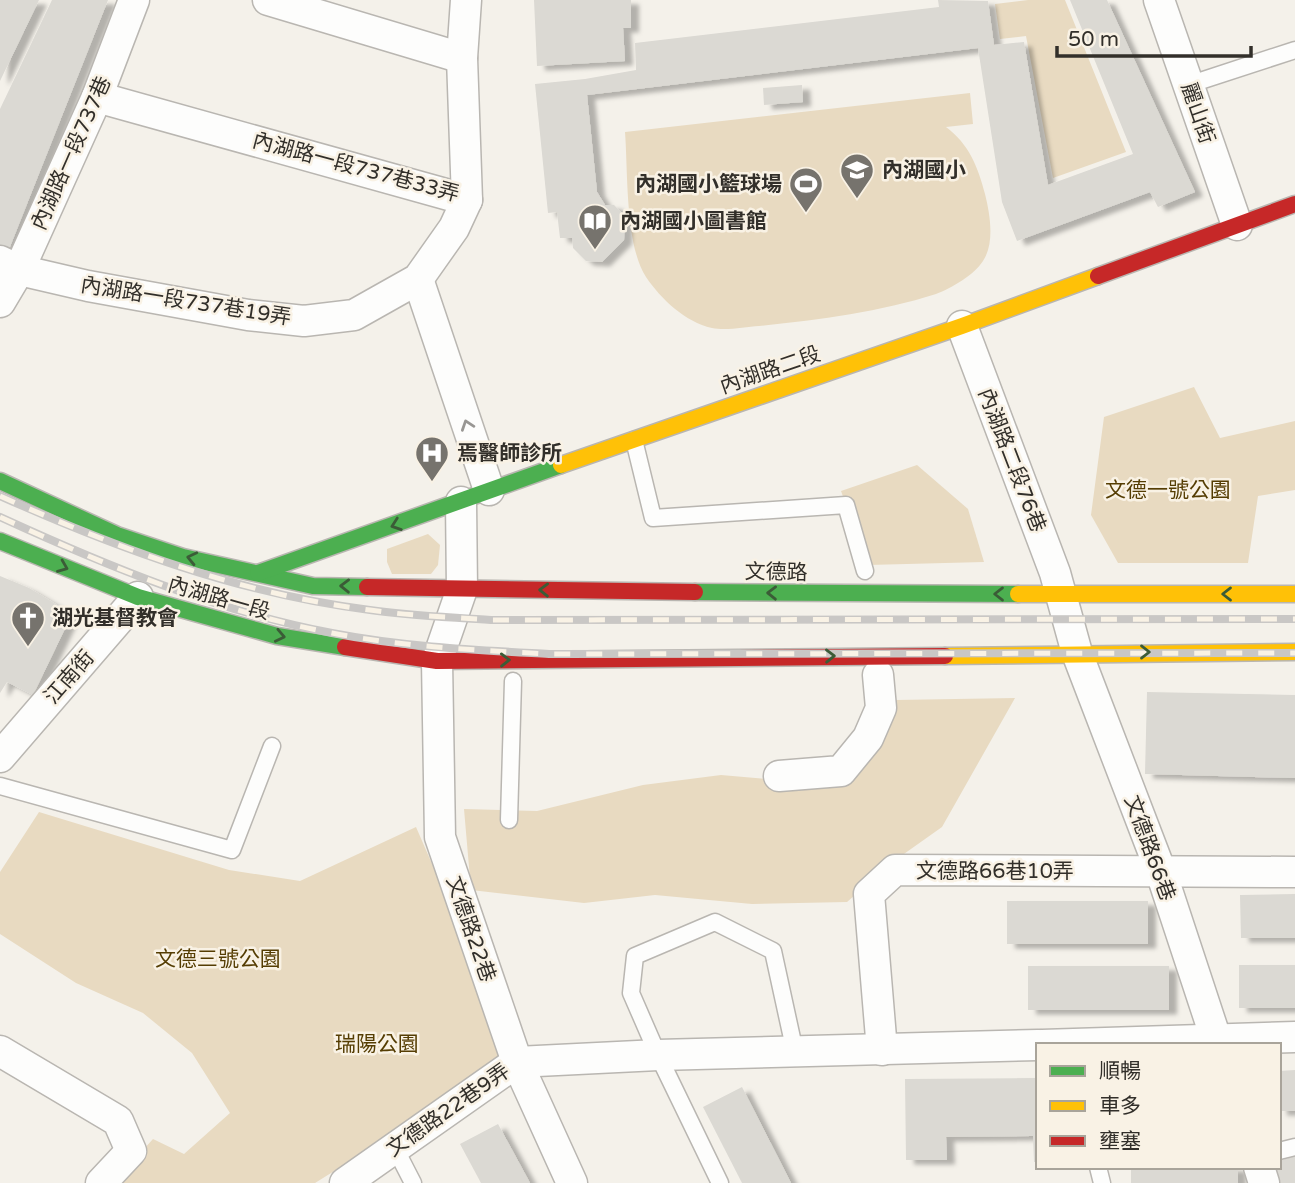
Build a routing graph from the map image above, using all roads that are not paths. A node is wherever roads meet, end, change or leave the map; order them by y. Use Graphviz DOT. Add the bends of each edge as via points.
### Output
graph roads {
  1 [pos="134,0"];
  2 [pos="268,0"];
  3 [pos="466,0"];
  4 [pos="1159,0"];
  5 [pos="1295,50"];
  6 [pos="462,58"];
  7 [pos="1188,85"];
  8 [pos="97,97"];
  9 [pos="467,200"];
  10 [pos="1295,204"];
  11 [pos="1237,225"];
  12 [pos="10,266"];
  13 [pos="418,279"];
  14 [pos="0,302"];
  15 [pos="962,326"];
  16 [pos="634,440"];
  17 [pos="0,481"];
  18 [pos="489,490"];
  19 [pos="461,502"];
  20 [pos="0,541"];
  21 [pos="865,571"];
  22 [pos="258,573"];
  23 [pos="462,589"];
  24 [pos="1295,594"];
  25 [pos="1062,595"];
  26 [pos="138,597"];
  27 [pos="1295,652"];
  28 [pos="1077,653"];
  29 [pos="437,661"];
  30 [pos="878,674"];
  31 [pos="513,681"];
  32 [pos="272,746"];
  33 [pos="0,757"];
  34 [pos="779,776"];
  35 [pos="0,786"];
  36 [pos="509,820"];
  37 [pos="1161,872"];
  38 [pos="1295,872"];
  39 [pos="1295,1037"];
  40 [pos="1217,1042"];
  41 [pos="1140,1043"];
  42 [pos="1036,1045"];
  43 [pos="882,1050"];
  44 [pos="0,1051"];
  45 [pos="795,1052"];
  46 [pos="658,1055"];
  47 [pos="517,1062"];
  48 [pos="395,1148"];
  49 [pos="101,1183"];
  50 [pos="345,1183"];
  51 [pos="413,1183"];
  52 [pos="572,1183"];
  53 [pos="720,1183"];
  1 -- 8 [label="street, 內湖路一段737巷"];
  2 -- 6 [label="street"];
  3 -- 6 [label="street, 內湖路一段737巷33弄"];
  4 -- 7 [label="street, 麗山街"];
  5 -- 7 [label="lane"];
  6 -- 9 [label="street, 內湖路一段737巷33弄"];
  7 -- 11 [label="street, 麗山街"];
  8 -- 9 [label="street, 內湖路一段737巷33弄"];
  8 -- 12 [label="street, 內湖路一段737巷"];
  9 -- 13 [label="street, 內湖路一段737巷19弄" via="454,229"];
  10 -- 11 [label="main road, 內湖路二段"];
  11 -- 15 [label="main road, 內湖路二段"];
  12 -- 13 [label="street, 內湖路一段737巷19弄" via="88,286 304,321 354,315"];
  12 -- 14 [label="street, 內湖路一段737巷"];
  18 -- 13 [label="street, one-way"];
  15 -- 16 [label="main road, 內湖路二段"];
  15 -- 25 [label="street, 內湖路二段76巷"];
  16 -- 18 [label="main road, 內湖路二段"];
  16 -- 21 [label="lane" via="653,518 846,505"];
  22 -- 17 [label="main road, 內湖路一段, one-way" via="184,557 117,535"];
  18 -- 19 [label="main road, 內湖路二段"];
  19 -- 22 [label="main road, 內湖路二段, one-way"];
  19 -- 23 [label="street"];
  20 -- 26 [label="main road, 內湖路一段, one-way"];
  23 -- 22 [label="main road, 文德路, one-way" via="313,586"];
  25 -- 23 [label="main road, 文德路, one-way"];
  23 -- 29 [label="street"];
  24 -- 25 [label="main road, 文德路, one-way"];
  25 -- 28 [label="street, 內湖路二段76巷"];
  26 -- 29 [label="main road, 內湖路一段, one-way" via="277,636"];
  26 -- 33 [label="street, 江南街"];
  28 -- 27 [label="main road, one-way"];
  29 -- 28 [label="main road, one-way"];
  28 -- 37 [label="street, 文德路66巷"];
  29 -- 47 [label="street, 文德路22巷" via="440,836"];
  30 -- 34 [label="street" via="881,708 868,738 841,771"];
  31 -- 36 [label="lane"];
  32 -- 35 [label="lane" via="232,850"];
  37 -- 38 [label="street"];
  37 -- 40 [label="street, 文德路66巷"];
  37 -- 43 [label="street, 文德路66巷10弄" via="895,870 869,894"];
  39 -- 40 [label="street"];
  40 -- 41 [label="street"];
  42 -- 43 [label="street"];
  43 -- 45 [label="street"];
  44 -- 49 [label="street" via="118,1121 131,1151"];
  45 -- 46 [label="street"];
  45 -- 46 [label="lane" via="773,951 715,922 635,956 631,993"];
  46 -- 47 [label="street"];
  46 -- 53 [label="lane"];
  47 -- 48 [label="street, 文德路22巷9弄"];
  47 -- 52 [label="street, 文德路22巷"];
  48 -- 50 [label="street, 文德路22巷9弄"];
  48 -- 51 [label="lane"];
}
